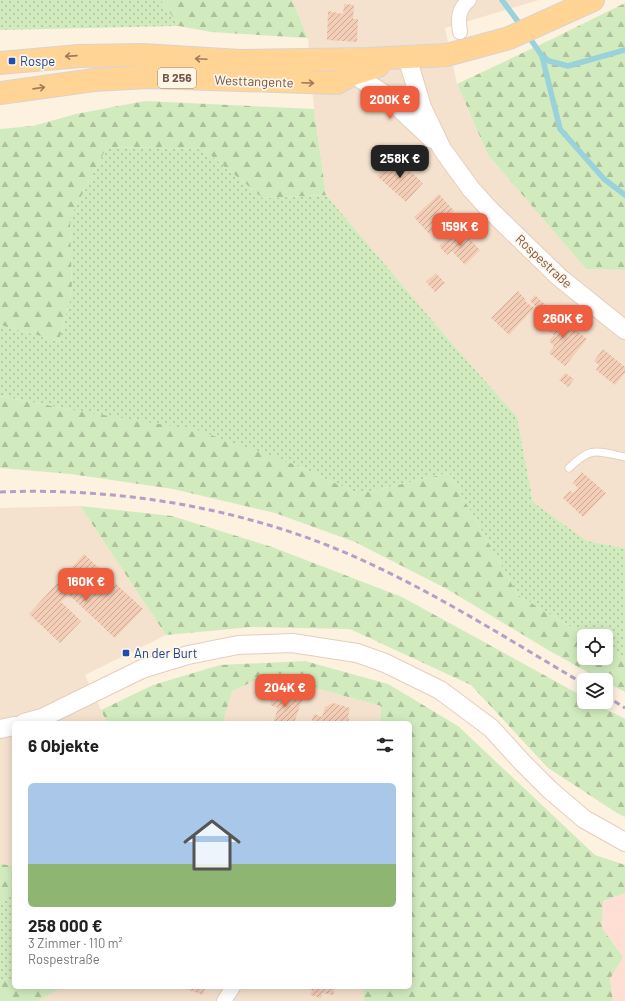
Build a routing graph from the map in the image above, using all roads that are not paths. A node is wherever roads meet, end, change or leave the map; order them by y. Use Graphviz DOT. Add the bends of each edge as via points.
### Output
graph roads {
  1 [pos="469,0"];
  2 [pos="593,0"];
  3 [pos="460,32"];
  4 [pos="407,56"];
  5 [pos="0,63"];
  6 [pos="353,74"];
  7 [pos="0,93"];
  8 [pos="442,149"];
  9 [pos="625,330"];
  10 [pos="625,457"];
  11 [pos="569,468"];
  12 [pos="31,721"];
  13 [pos="12,726"];
  14 [pos="0,729"];
  15 [pos="625,842"];
  16 [pos="232,989"];
  17 [pos="224,1001"];
  1 -- 3 [label="street" via="464,4 458,19"];
  2 -- 4 [label="main road, Westtangente / B 256" via="510,38 447,55"];
  4 -- 5 [label="main road, Westtangente / B 256, one-way" via="342,60 240,61 143,55 78,56"];
  4 -- 6 [label="main road, Westtangente / B 256"];
  4 -- 8 [label="street, Rospestraße" via="422,107"];
  7 -- 6 [label="main road, Westtangente / B 256, one-way" via="94,80 148,77 337,83"];
  6 -- 8 [label="street" via="384,94"];
  8 -- 9 [label="street, Rospestraße" via="490,210 559,277"];
  10 -- 11 [label="lane" via="597,451 581,457"];
  12 -- 15 [label="street" via="142,669 188,655 238,645 292,643 357,653 385,663 440,690 492,728 550,790 584,819"];
  13 -- 14 [label="street"];
  16 -- 17 [label="street"];
}
